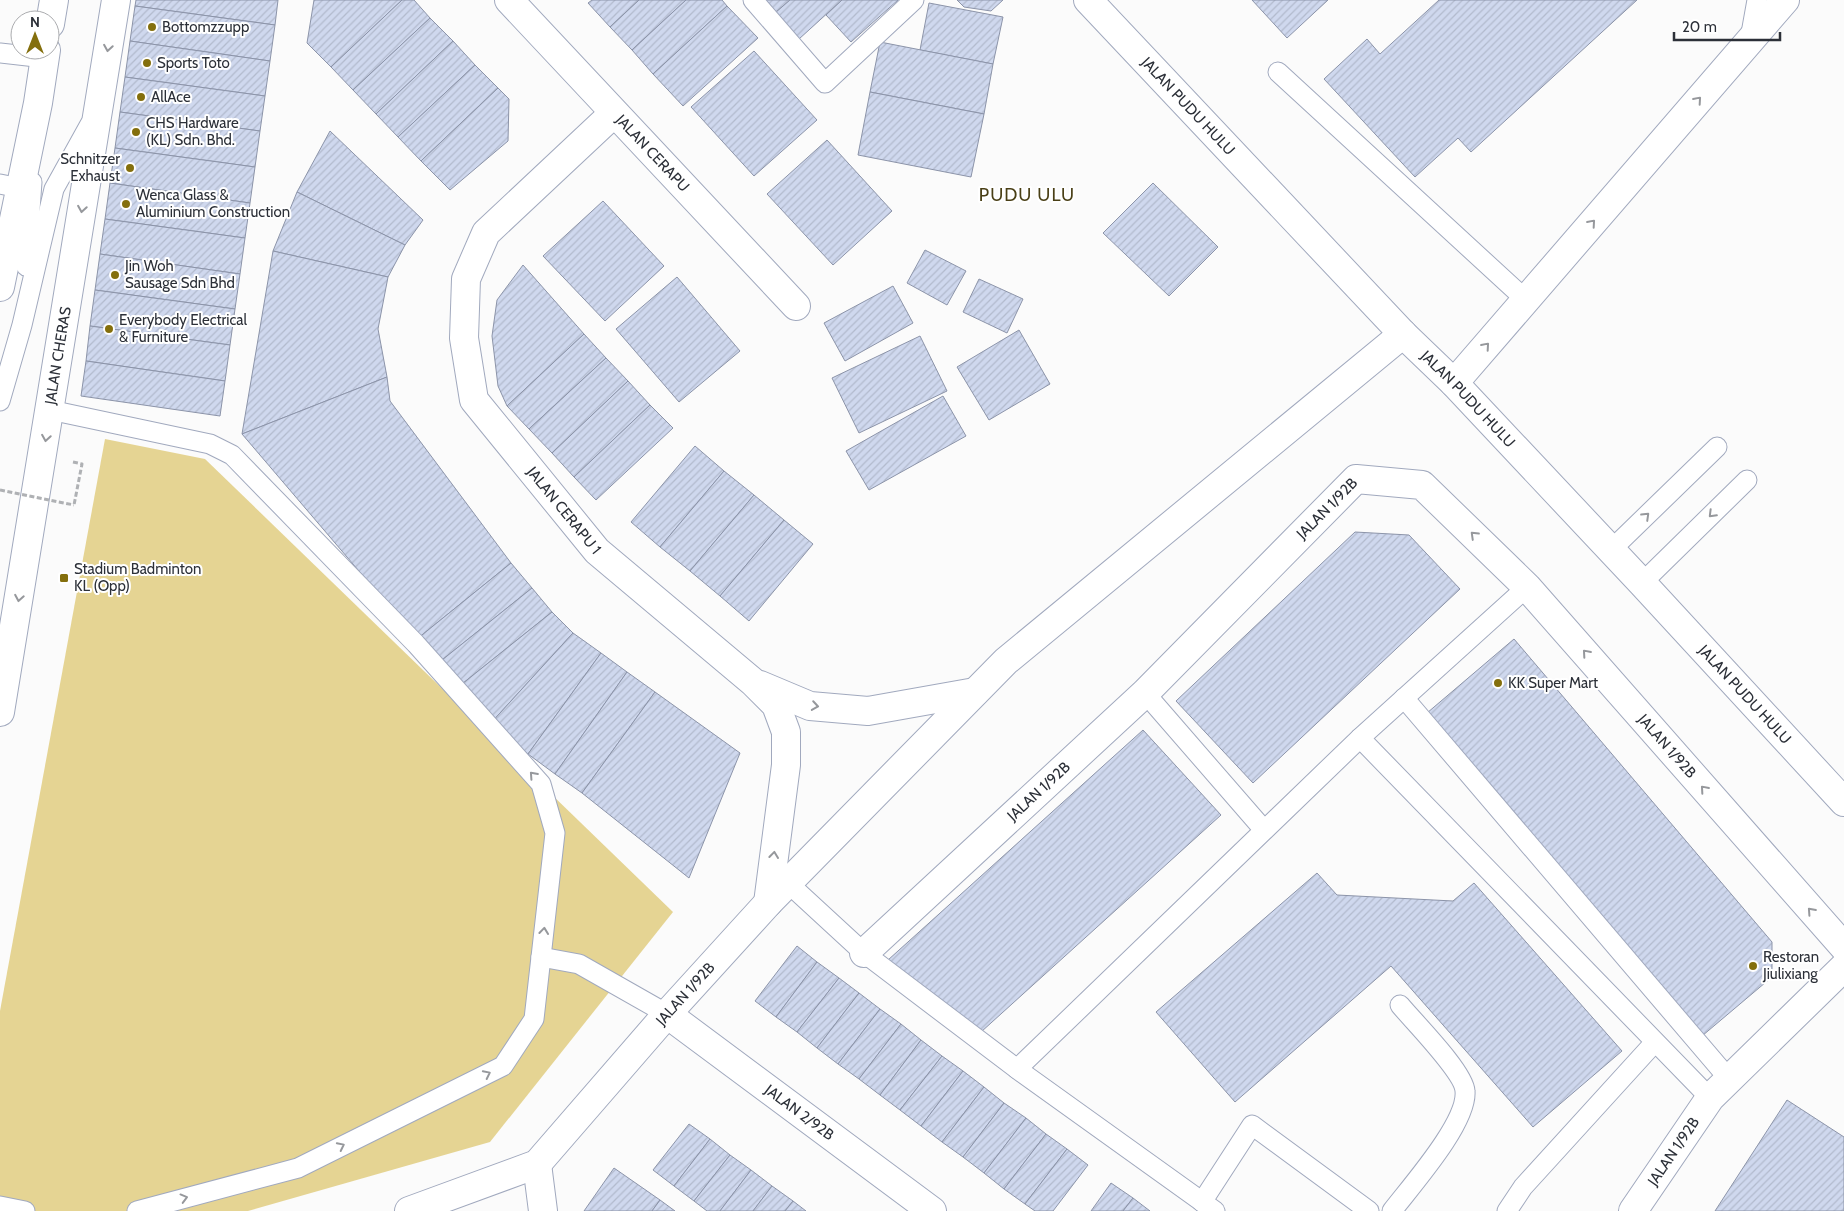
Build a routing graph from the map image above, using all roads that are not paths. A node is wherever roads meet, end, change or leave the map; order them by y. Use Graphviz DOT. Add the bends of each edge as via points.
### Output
graph roads {
  1 [pos="116,0"];
  2 [pos="509,0"];
  3 [pos="752,0"];
  4 [pos="914,0"];
  5 [pos="1088,0"];
  6 [pos="1757,0"];
  7 [pos="1785,0"];
  8 [pos="1750,40"];
  9 [pos="44,60"];
  10 [pos="1278,72"];
  11 [pos="38,103"];
  12 [pos="98,110"];
  13 [pos="614,113"];
  14 [pos="10,186"];
  15 [pos="0,287"];
  16 [pos="1526,300"];
  17 [pos="796,306"];
  18 [pos="22,325"];
  19 [pos="1403,334"];
  20 [pos="1454,383"];
  21 [pos="0,401"];
  22 [pos="50,410"];
  23 [pos="1717,447"];
  24 [pos="1747,480"];
  25 [pos="1611,550"];
  26 [pos="1642,583"];
  27 [pos="1527,587"];
  28 [pos="753,682"];
  29 [pos="975,692"];
  30 [pos="1145,693"];
  31 [pos="1404,698"];
  32 [pos="0,712"];
  33 [pos="1360,738"];
  34 [pos="1844,802"];
  35 [pos="1264,830"];
  36 [pos="788,883"];
  37 [pos="768,903"];
  38 [pos="1844,947"];
  39 [pos="864,953"];
  40 [pos="541,958"];
  41 [pos="1844,967"];
  42 [pos="1400,1006"];
  43 [pos="667,1014"];
  44 [pos="1655,1042"];
  45 [pos="1017,1069"];
  46 [pos="1729,1079"];
  47 [pos="1710,1098"];
  48 [pos="538,1164"];
  49 [pos="0,1206"];
  50 [pos="1209,1206"];
  51 [pos="25,1211"];
  52 [pos="137,1211"];
  53 [pos="409,1211"];
  54 [pos="543,1211"];
  55 [pos="932,1211"];
  56 [pos="1369,1211"];
  57 [pos="1392,1211"];
  58 [pos="1507,1211"];
  59 [pos="1633,1211"];
  1 -- 12 [label="street, JALAN CHERAS, one-way"];
  2 -- 13 [label="street, JALAN CERAPU"];
  3 -- 4 [label="lane" via="825,83"];
  5 -- 19 [label="street, JALAN PUDU HULU"];
  6 -- 8 [label="lane"];
  7 -- 8 [label="street"];
  16 -- 8 [label="street, one-way"];
  9 -- 11 [label="street"];
  10 -- 16 [label="lane"];
  11 -- 14 [label="street"];
  11 -- 18 [label="lane"];
  12 -- 18 [label="lane" via="54,189"];
  12 -- 22 [label="street, JALAN CHERAS, one-way"];
  13 -- 17 [label="street, JALAN CERAPU"];
  13 -- 28 [label="street, JALAN CERAPU 1" via="486,233 466,279 464,338 474,400 597,552"];
  14 -- 15 [label="street"];
  20 -- 16 [label="street, one-way"];
  18 -- 21 [label="lane"];
  19 -- 20 [label="street, JALAN PUDU HULU"];
  19 -- 29 [label="street, JALAN 1/92B" via="1006,662"];
  20 -- 25 [label="street, JALAN PUDU HULU"];
  22 -- 32 [label="street, JALAN CHERAS, one-way"];
  40 -- 22 [label="lane, one-way" via="555,834 541,784 429,659 232,455 210,444"];
  25 -- 23 [label="lane, one-way"];
  24 -- 26 [label="lane, one-way"];
  25 -- 26 [label="street, JALAN PUDU HULU"];
  26 -- 34 [label="street, JALAN PUDU HULU"];
  27 -- 30 [label="street, JALAN 1/92B, one-way" via="1422,485 1356,479"];
  27 -- 31 [label="lane"];
  38 -- 27 [label="street, JALAN 1/92B, one-way"];
  28 -- 29 [label="street, one-way" via="810,706 868,711"];
  37 -- 28 [label="street, JALAN CERAPU 1, one-way" via="786,765 786,732 776,705"];
  29 -- 36 [label="street, JALAN 1/92B"];
  30 -- 35 [label="lane"];
  30 -- 39 [label="street, JALAN 1/92B"];
  31 -- 33 [label="lane"];
  31 -- 46 [label="lane"];
  33 -- 35 [label="lane"];
  33 -- 44 [label="lane"];
  35 -- 45 [label="lane"];
  36 -- 37 [label="street, JALAN 1/92B"];
  36 -- 39 [label="lane"];
  37 -- 43 [label="street, JALAN 1/92B"];
  39 -- 45 [label="lane"];
  40 -- 43 [label="lane" via="579,964"];
  52 -- 40 [label="lane, one-way" via="298,1168 503,1066 534,1019"];
  41 -- 46 [label="street, JALAN 1/92B"];
  42 -- 57 [label="lane" via="1458,1073 1466,1090 1461,1113 1451,1134"];
  43 -- 48 [label="street, JALAN 1/92B"];
  43 -- 55 [label="street, JALAN 2/92B"];
  44 -- 47 [label="lane"];
  44 -- 58 [label="lane" via="1523,1187"];
  45 -- 50 [label="lane"];
  46 -- 47 [label="street, JALAN 1/92B"];
  47 -- 59 [label="street, JALAN 1/92B"];
  48 -- 53 [label="street, JALAN 1/92B"];
  48 -- 54 [label="street"];
  49 -- 51 [label="lane"];
  50 -- 56 [label="lane" via="1252,1125"];
}
